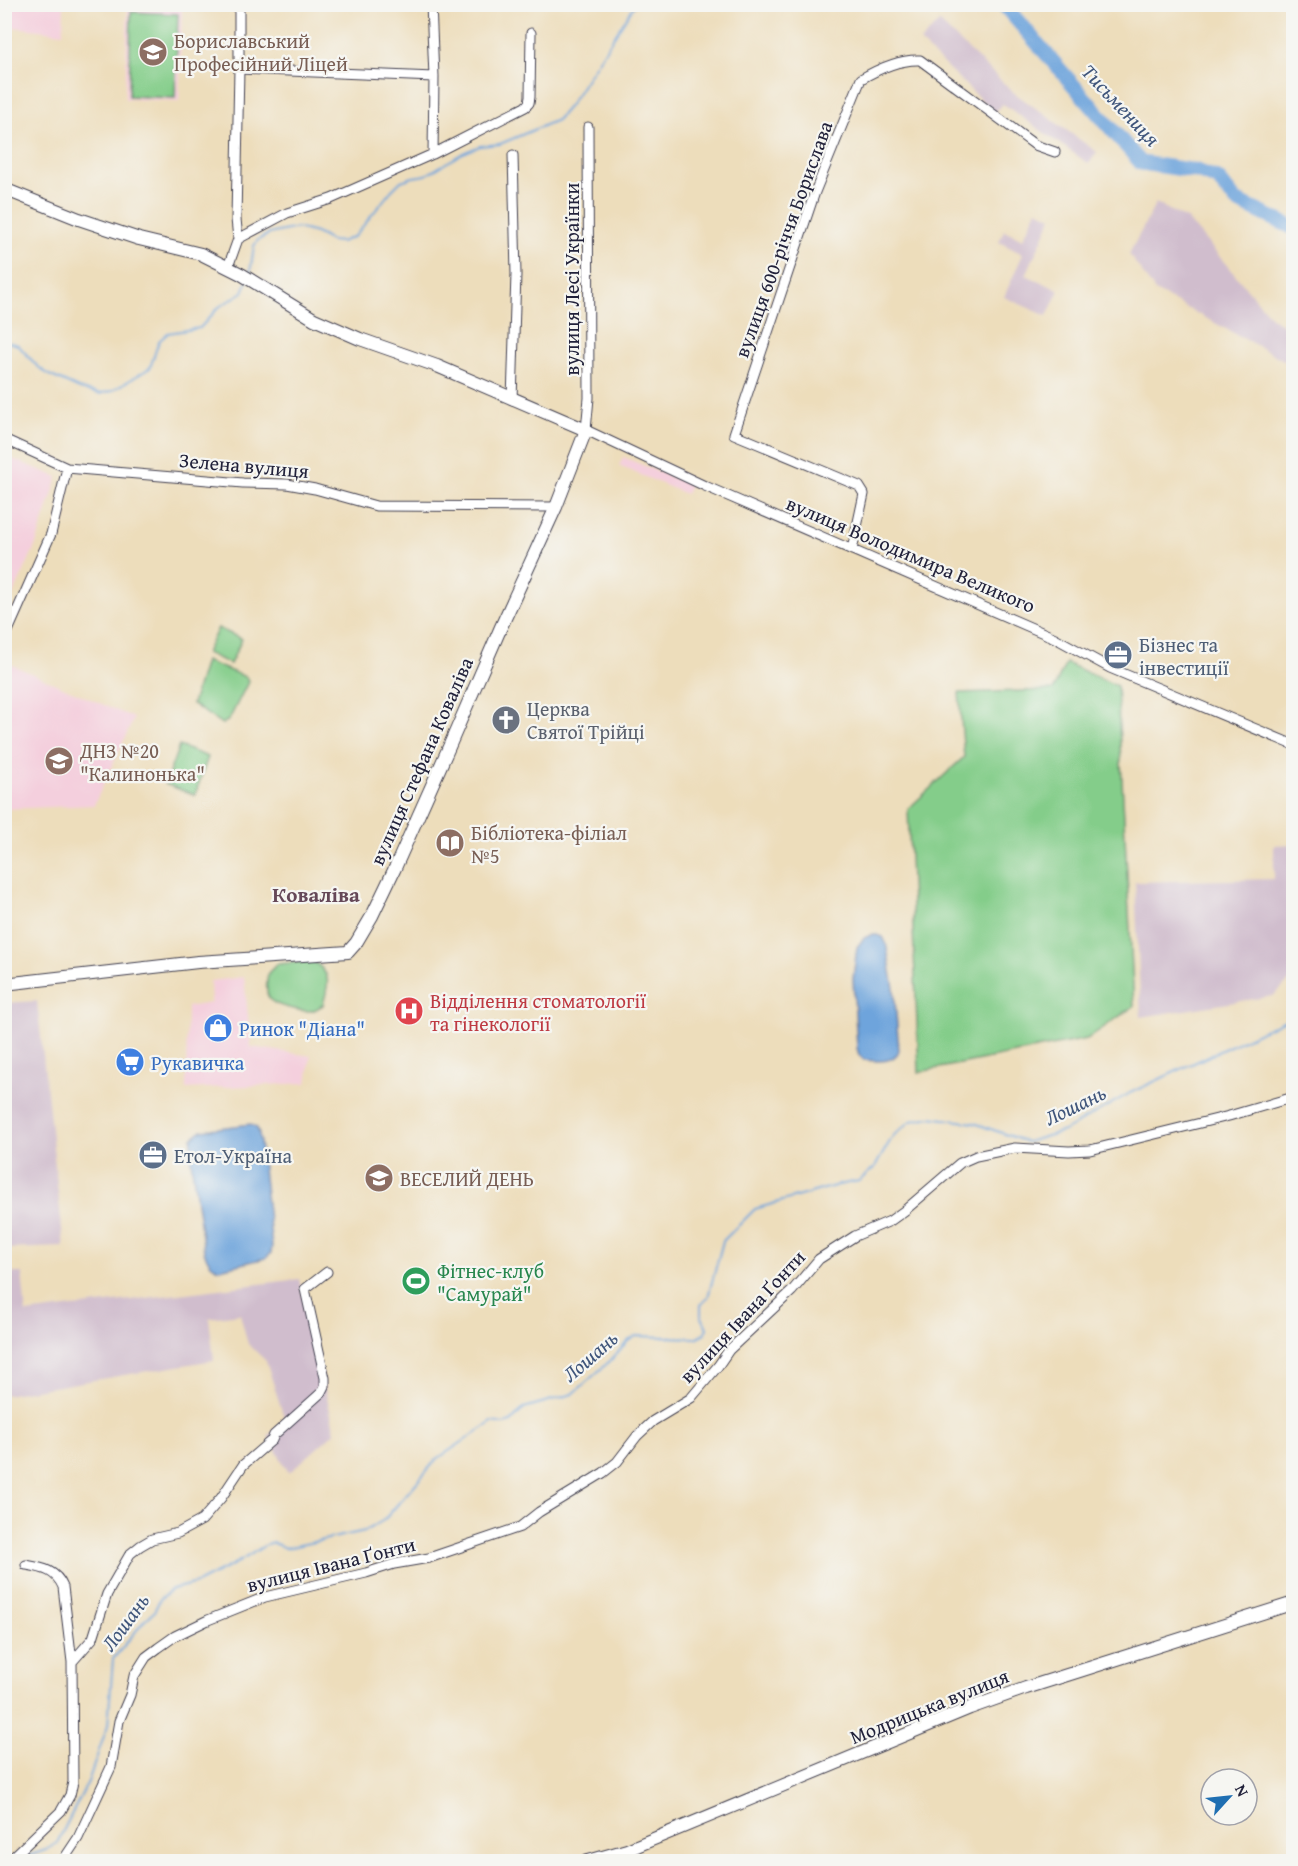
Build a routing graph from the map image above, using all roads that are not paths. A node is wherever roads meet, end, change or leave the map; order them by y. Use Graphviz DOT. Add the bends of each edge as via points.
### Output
graph roads {
  1 [pos="239,4"];
  2 [pos="431,4"];
  3 [pos="531,33"];
  4 [pos="240,69"];
  5 [pos="435,77"];
  6 [pos="588,127"];
  7 [pos="1055,152"];
  8 [pos="433,154"];
  9 [pos="513,155"];
  10 [pos="4,189"];
  11 [pos="238,239"];
  12 [pos="228,267"];
  13 [pos="512,400"];
  14 [pos="586,430"];
  15 [pos="4,439"];
  16 [pos="68,468"];
  17 [pos="556,507"];
  18 [pos="852,550"];
  19 [pos="4,640"];
  20 [pos="1293,746"];
  21 [pos="4,984"];
  22 [pos="1293,1097"];
  23 [pos="327,1272"];
  24 [pos="26,1566"];
  25 [pos="1293,1603"];
  26 [pos="72,1662"];
  27 [pos="8,1862"];
  28 [pos="62,1862"];
  29 [pos="585,1862"];
  1 -- 4 [label="street"];
  2 -- 5 [label="street"];
  3 -- 8 [label="street" via="529,103"];
  4 -- 5 [label="street"];
  4 -- 11 [label="street"];
  5 -- 8 [label="street"];
  6 -- 14 [label="street, вулиця Лесі Українки"];
  7 -- 18 [label="street, вулиця 600-річчя Борислава" via="1035,145 920,60 908,59 861,79 815,192 734,434 863,489"];
  8 -- 11 [label="street" via="331,199 287,213"];
  9 -- 13 [label="street" via="516,274"];
  10 -- 12 [label="street, вулиця Володимира Великого" via="79,219 201,254"];
  11 -- 12 [label="street"];
  12 -- 13 [label="street, вулиця Володимира Великого" via="314,319 437,366"];
  13 -- 14 [label="street, вулиця Володимира Великого"];
  14 -- 17 [label="street, вулиця Стефана Коваліва"];
  14 -- 18 [label="street, вулиця Володимира Великого"];
  15 -- 16 [label="street, Зелена вулиця"];
  16 -- 17 [label="street, Зелена вулиця" via="287,484 376,506"];
  16 -- 19 [label="street" via="51,534"];
  17 -- 21 [label="street, вулиця Стефана Коваліва" via="377,906 348,952 198,962"];
  18 -- 20 [label="street, вулиця Володимира Великого" via="1055,638 1110,668"];
  22 -- 28 [label="street, вулиця Івана Ґонти" via="1090,1150 1016,1148 960,1163 890,1221 855,1236 819,1259 792,1291 729,1350 691,1398 653,1421 603,1473 520,1527 429,1558 265,1597 175,1636 146,1657 134,1676 119,1721 111,1767 78,1838"];
  23 -- 26 [label="street" via="305,1289 325,1378 322,1392 243,1465 202,1520 178,1533 152,1539 130,1554 107,1594 93,1638"];
  24 -- 26 [label="street" via="54,1572 60,1580"];
  25 -- 29 [label="street, Модрицька вулиця" via="970,1708 627,1850"];
  26 -- 27 [label="street" via="74,1763 70,1795 60,1812"];
}
